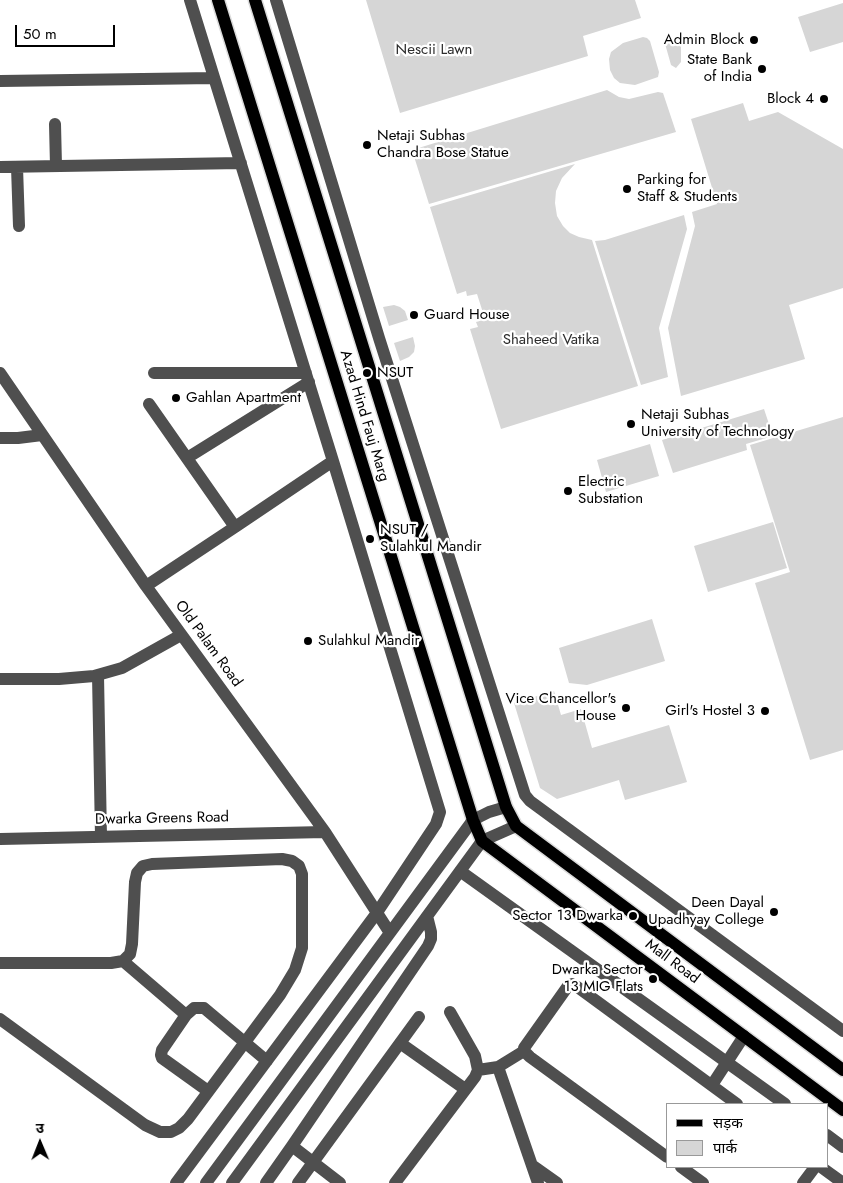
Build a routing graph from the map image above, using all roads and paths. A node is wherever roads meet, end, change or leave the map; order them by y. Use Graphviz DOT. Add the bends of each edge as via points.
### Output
graph roads {
  1 [pos="190,0"];
  2 [pos="218,0"];
  3 [pos="255,0"];
  4 [pos="276,0"];
  5 [pos="214,78"];
  6 [pos="0,81"];
  7 [pos="55,124"];
  8 [pos="241,163"];
  9 [pos="56,166"];
  10 [pos="0,167"];
  11 [pos="17,167"];
  12 [pos="19,226"];
  13 [pos="154,373"];
  14 [pos="2,377"];
  15 [pos="307,377"];
  16 [pos="149,404"];
  17 [pos="42,435"];
  18 [pos="0,438"];
  19 [pos="187,458"];
  20 [pos="334,461"];
  21 [pos="235,527"];
  22 [pos="146,586"];
  23 [pos="181,635"];
  24 [pos="98,675"];
  25 [pos="0,679"];
  26 [pos="506,807"];
  27 [pos="473,820"];
  28 [pos="516,826"];
  29 [pos="325,832"];
  30 [pos="101,837"];
  31 [pos="0,839"];
  32 [pos="482,841"];
  33 [pos="460,871"];
  34 [pos="376,914"];
  35 [pos="427,916"];
  36 [pos="390,934"];
  37 [pos="123,961"];
  38 [pos="1,964"];
  39 [pos="450,1012"];
  40 [pos="186,1016"];
  41 [pos="420,1016"];
  42 [pos="0,1019"];
  43 [pos="843,1031"];
  44 [pos="744,1036"];
  45 [pos="245,1043"];
  46 [pos="400,1043"];
  47 [pos="524,1051"];
  48 [pos="267,1061"];
  49 [pos="727,1062"];
  50 [pos="498,1067"];
  51 [pos="478,1070"];
  52 [pos="843,1070"];
  53 [pos="712,1085"];
  54 [pos="465,1089"];
  55 [pos="208,1091"];
  56 [pos="722,1093"];
  57 [pos="715,1103"];
  58 [pos="736,1103"];
  59 [pos="784,1103"];
  60 [pos="843,1110"];
  61 [pos="828,1136"];
  62 [pos="292,1146"];
  63 [pos="843,1147"];
  64 [pos="666,1155"];
  65 [pos="313,1162"];
  66 [pos="533,1166"];
  67 [pos="682,1168"];
  68 [pos="814,1168"];
  69 [pos="822,1168"];
  70 [pos="176,1183"];
  71 [pos="206,1183"];
  72 [pos="232,1183"];
  73 [pos="266,1183"];
  74 [pos="298,1183"];
  75 [pos="340,1183"];
  76 [pos="395,1183"];
  77 [pos="538,1183"];
  78 [pos="557,1183"];
  79 [pos="703,1183"];
  80 [pos="803,1183"];
  81 [pos="843,1183"];
  1 -- 5 [label="street"];
  2 -- 27 [label="main road, Azad Hind Fauj Marg"];
  3 -- 26 [label="main road, Azad Hind Fauj Marg"];
  4 -- 43 [label="street" via="379,338 525,795"];
  5 -- 6 [label="street"];
  5 -- 8 [label="street"];
  7 -- 9 [label="street"];
  8 -- 9 [label="street"];
  8 -- 15 [label="street"];
  9 -- 11 [label="street"];
  10 -- 11 [label="street"];
  11 -- 12 [label="street"];
  13 -- 15 [label="street"];
  14 -- 17 [label="street, Old Palam Road"];
  15 -- 19 [label="street"];
  15 -- 20 [label="street"];
  16 -- 19 [label="street"];
  17 -- 18 [label="street"];
  17 -- 22 [label="street, Old Palam Road"];
  19 -- 21 [label="street"];
  20 -- 21 [label="street"];
  20 -- 34 [label="street" via="440,806 436,824"];
  21 -- 22 [label="street"];
  22 -- 23 [label="street, Old Palam Road"];
  23 -- 24 [label="street" via="122,668"];
  23 -- 29 [label="street, Old Palam Road"];
  24 -- 25 [label="street"];
  24 -- 30 [label="street"];
  26 -- 27 [label="street"];
  26 -- 28 [label="main road, Azad Hind Fauj Marg"];
  27 -- 32 [label="main road, Azad Hind Fauj Marg"];
  27 -- 36 [label="street"];
  28 -- 32 [label="street"];
  28 -- 52 [label="main road, Mall Road"];
  29 -- 30 [label="street, Dwarka Greens Road"];
  29 -- 34 [label="street, Old Palam Road"];
  30 -- 31 [label="street, Dwarka Greens Road"];
  32 -- 33 [label="street"];
  32 -- 44 [label="main road, Mall Road"];
  33 -- 35 [label="street"];
  33 -- 49 [label="street"];
  34 -- 36 [label="street, Old Palam Road"];
  34 -- 48 [label="street"];
  35 -- 62 [label="street" via="431,932 428,946"];
  35 -- 72 [label="street"];
  36 -- 71 [label="street"];
  37 -- 38 [label="street"];
  37 -- 40 [label="street"];
  37 -- 45 [label="street" via="130,954 135,882 143,866 292,861 302,874 302,948 295,970 280,995"];
  39 -- 51 [label="street" via="475,1056"];
  40 -- 45 [label="street" via="194,1008 204,1008"];
  40 -- 55 [label="street" via="161,1055"];
  41 -- 46 [label="street"];
  42 -- 55 [label="street" via="145,1125 160,1132 179,1128"];
  44 -- 49 [label="street"];
  44 -- 60 [label="main road, Mall Road"];
  45 -- 48 [label="street"];
  45 -- 55 [label="street"];
  46 -- 54 [label="street"];
  46 -- 65 [label="street"];
  47 -- 50 [label="street"];
  47 -- 53 [label="street" via="572,984"];
  47 -- 64 [label="street"];
  48 -- 70 [label="street"];
  49 -- 53 [label="street"];
  49 -- 59 [label="street"];
  50 -- 51 [label="street"];
  50 -- 66 [label="street"];
  51 -- 54 [label="street"];
  53 -- 56 [label="street"];
  54 -- 76 [label="street"];
  56 -- 57 [label="street"];
  56 -- 58 [label="street"];
  61 -- 63 [label="street"];
  62 -- 65 [label="street"];
  62 -- 73 [label="street"];
  65 -- 74 [label="street"];
  65 -- 75 [label="street"];
  66 -- 77 [label="street"];
  66 -- 78 [label="street"];
  67 -- 79 [label="street"];
  68 -- 80 [label="street"];
  69 -- 81 [label="street"];
}
